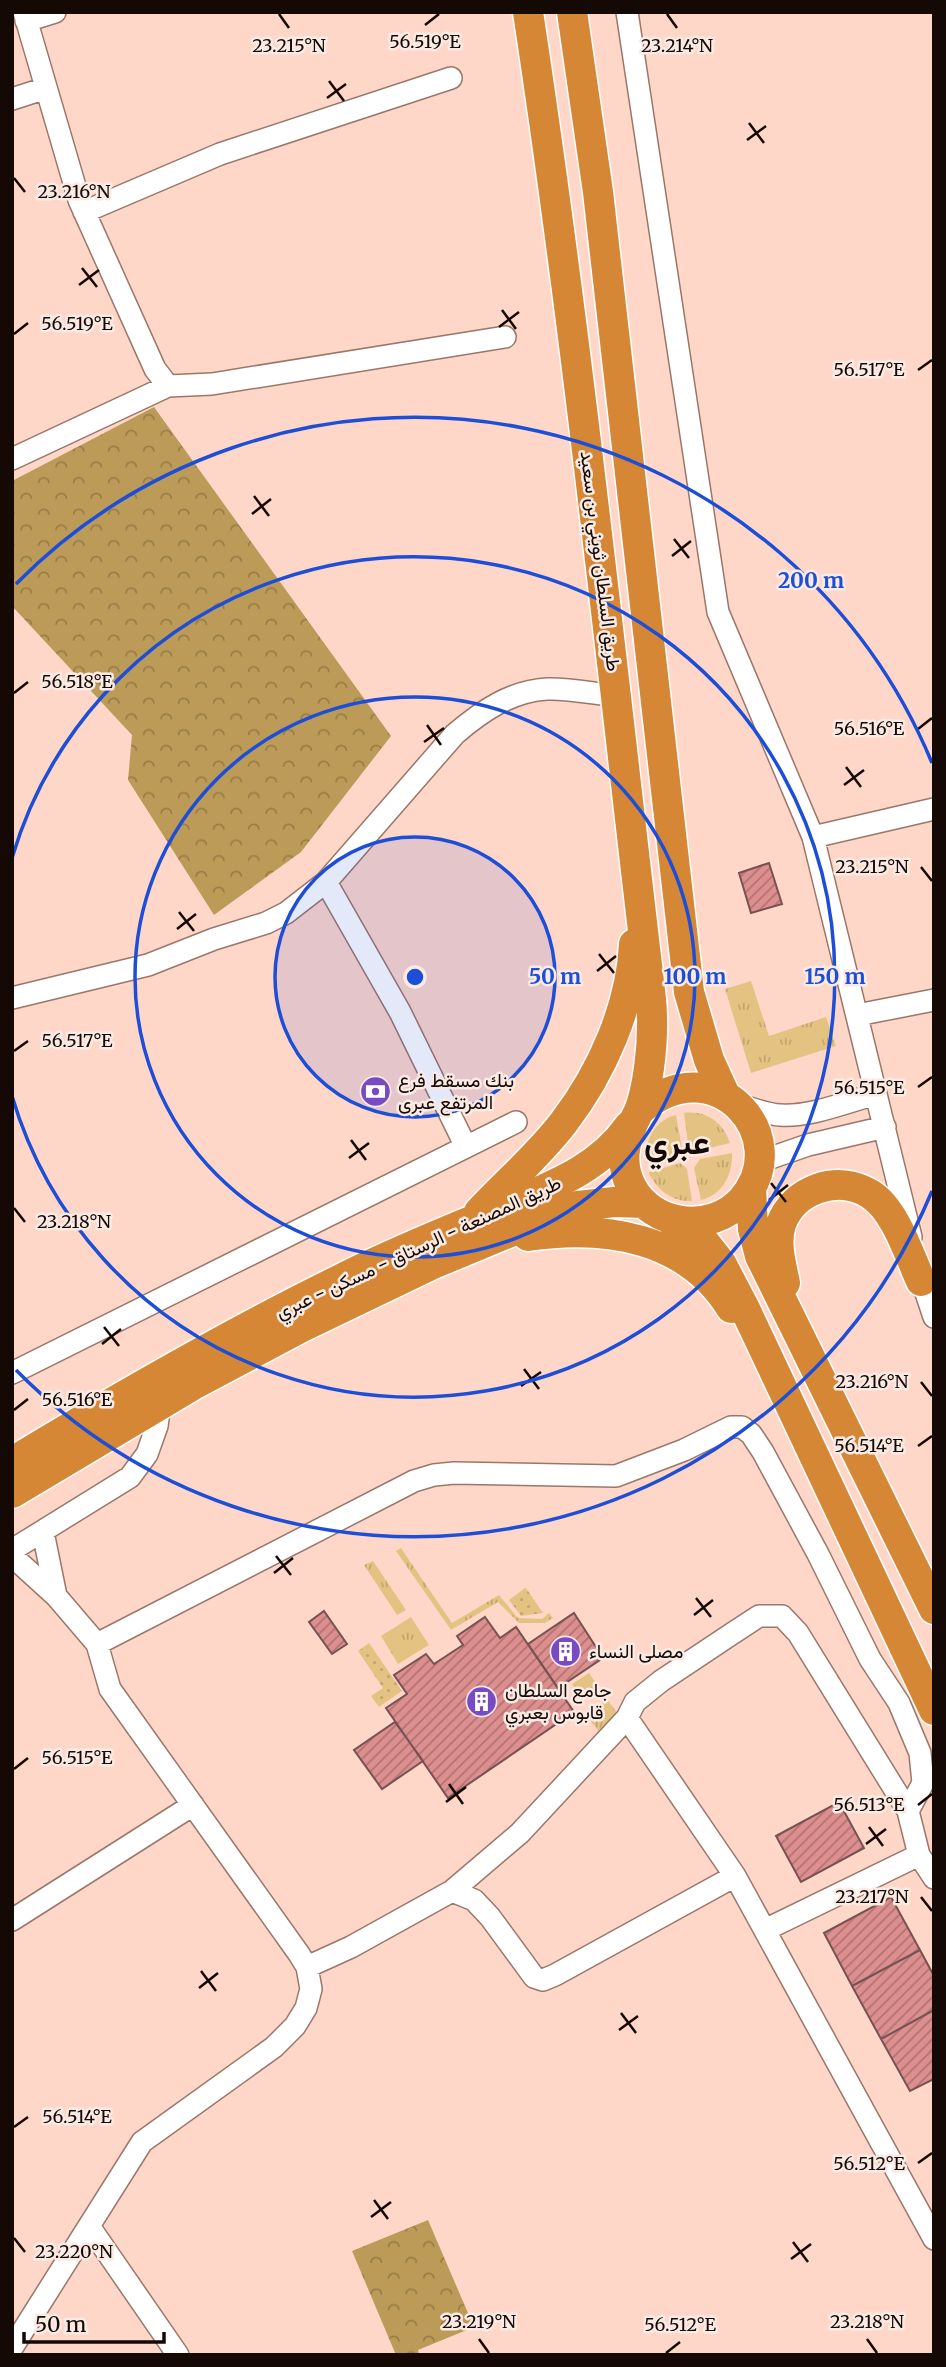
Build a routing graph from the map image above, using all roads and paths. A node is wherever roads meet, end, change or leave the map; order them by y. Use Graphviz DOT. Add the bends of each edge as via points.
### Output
graph roads {
  1 [pos="55,12"];
  2 [pos="528,12"];
  3 [pos="572,12"];
  4 [pos="627,12"];
  5 [pos="25,16"];
  6 [pos="451,78"];
  7 [pos="46,88"];
  8 [pos="12,99"];
  9 [pos="84,212"];
  10 [pos="505,337"];
  11 [pos="168,386"];
  12 [pos="12,459"];
  13 [pos="618,696"];
  14 [pos="934,809"];
  15 [pos="813,837"];
  16 [pos="635,860"];
  17 [pos="326,882"];
  18 [pos="12,998"];
  19 [pos="934,1000"];
  20 [pos="857,1015"];
  21 [pos="876,1094"];
  22 [pos="731,1099"];
  23 [pos="635,1117"];
  24 [pos="516,1122"];
  25 [pos="885,1127"];
  26 [pos="466,1147"];
  27 [pos="755,1175"];
  28 [pos="653,1210"];
  29 [pos="475,1233"];
  30 [pos="921,1281"];
  31 [pos="934,1317"];
  32 [pos="795,1328"];
  33 [pos="12,1373"];
  34 [pos="783,1393"];
  35 [pos="160,1404"];
  36 [pos="16,1457"];
  37 [pos="12,1493"];
  38 [pos="43,1532"];
  39 [pos="12,1550"];
  40 [pos="12,1556"];
  41 [pos="57,1596"];
  42 [pos="934,1609"];
  43 [pos="97,1644"];
  44 [pos="934,1710"];
  45 [pos="627,1718"];
  46 [pos="193,1805"];
  47 [pos="908,1811"];
  48 [pos="919,1855"];
  49 [pos="735,1876"];
  50 [pos="934,1878"];
  51 [pos="452,1891"];
  52 [pos="12,1920"];
  53 [pos="765,1930"];
  54 [pos="307,1967"];
  55 [pos="89,2227"];
  56 [pos="934,2239"];
  57 [pos="12,2348"];
  58 [pos="178,2355"];
  1 -- 5 [label="street"];
  2 -- 13 [label="highway, طريق السلطان ثويني بن سعيد"];
  3 -- 22 [label="highway, طريق السلطان ثويني بن سعيد" via="598,192 690,992 709,1060"];
  4 -- 15 [label="street" via="718,612"];
  5 -- 7 [label="street"];
  6 -- 9 [label="street" via="220,154"];
  7 -- 8 [label="street"];
  7 -- 9 [label="street"];
  9 -- 11 [label="street" via="155,369"];
  10 -- 11 [label="street" via="212,384"];
  11 -- 12 [label="street"];
  13 -- 16 [label="highway, طريق السلطان ثويني بن سعيد"];
  13 -- 17 [label="street" via="547,689 517,695 487,709 455,734"];
  14 -- 15 [label="street"];
  15 -- 20 [label="street"];
  16 -- 23 [label="highway, طريق السلطان ثويني بن سعيد" via="653,1015 649,1068"];
  16 -- 29 [label="highway" via="633,964 613,1035 562,1124"];
  17 -- 18 [label="street" via="303,902 266,923 148,965"];
  17 -- 26 [label="street" via="400,1012"];
  19 -- 20 [label="street"];
  20 -- 21 [label="street"];
  21 -- 22 [label="street" via="783,1115"];
  21 -- 25 [label="street"];
  22 -- 23 [label="highway" via="707,1088 688,1086 653,1098"];
  22 -- 27 [label="highway" via="755,1130"];
  23 -- 28 [label="highway" via="624,1143 625,1165 631,1186"];
  23 -- 29 [label="highway, طريق المصنعة - الرستاق - مسكن - عبري" via="607,1154"];
  24 -- 26 [label="street"];
  25 -- 27 [label="street" via="808,1145"];
  25 -- 30 [label="street"];
  26 -- 33 [label="street"];
  27 -- 28 [label="highway" via="734,1207 713,1219 679,1221"];
  27 -- 32 [label="highway" via="753,1229 760,1256"];
  28 -- 29 [label="highway, طريق المصنعة - الرستاق - مسكن - عبري" via="614,1202 578,1206"];
  28 -- 34 [label="highway" via="702,1239 721,1262"];
  29 -- 34 [label="highway" via="587,1231 629,1236 654,1245 696,1269 728,1303"];
  29 -- 35 [label="highway, طريق المصنعة - الرستاق - مسكن - عبري" via="393,1283"];
  29 -- 36 [label="highway, طريق المصنعة - الرستاق - مسكن - عبري" via="379,1260 249,1325"];
  30 -- 31 [label="street"];
  30 -- 32 [label="highway" via="884,1206 853,1186 817,1188 789,1210 779,1234"];
  32 -- 42 [label="highway"];
  34 -- 44 [label="highway"];
  35 -- 37 [label="highway, طريق المصنعة - الرستاق - مسكن - عبري"];
  35 -- 38 [label="street" via="152,1442 136,1471"];
  38 -- 39 [label="street"];
  38 -- 41 [label="street"];
  40 -- 41 [label="street"];
  41 -- 43 [label="street"];
  43 -- 46 [label="street" via="110,1689"];
  43 -- 47 [label="street" via="414,1481 454,1473 616,1476 731,1427 742,1427 763,1452 870,1659 900,1703 920,1753 923,1783"];
  45 -- 47 [label="street" via="635,1702 661,1681 730,1635 759,1616 782,1616 803,1642"];
  45 -- 49 [label="street"];
  45 -- 51 [label="street" via="520,1833"];
  46 -- 52 [label="street"];
  46 -- 54 [label="street"];
  47 -- 48 [label="street"];
  48 -- 50 [label="street"];
  48 -- 53 [label="street"];
  49 -- 51 [label="street" via="544,1980 534,1977 474,1900"];
  49 -- 53 [label="street"];
  51 -- 54 [label="street"];
  53 -- 56 [label="street"];
  54 -- 55 [label="street" via="311,1989 295,2026 274,2047 142,2142"];
  55 -- 57 [label="street"];
  55 -- 58 [label="street"];
}
